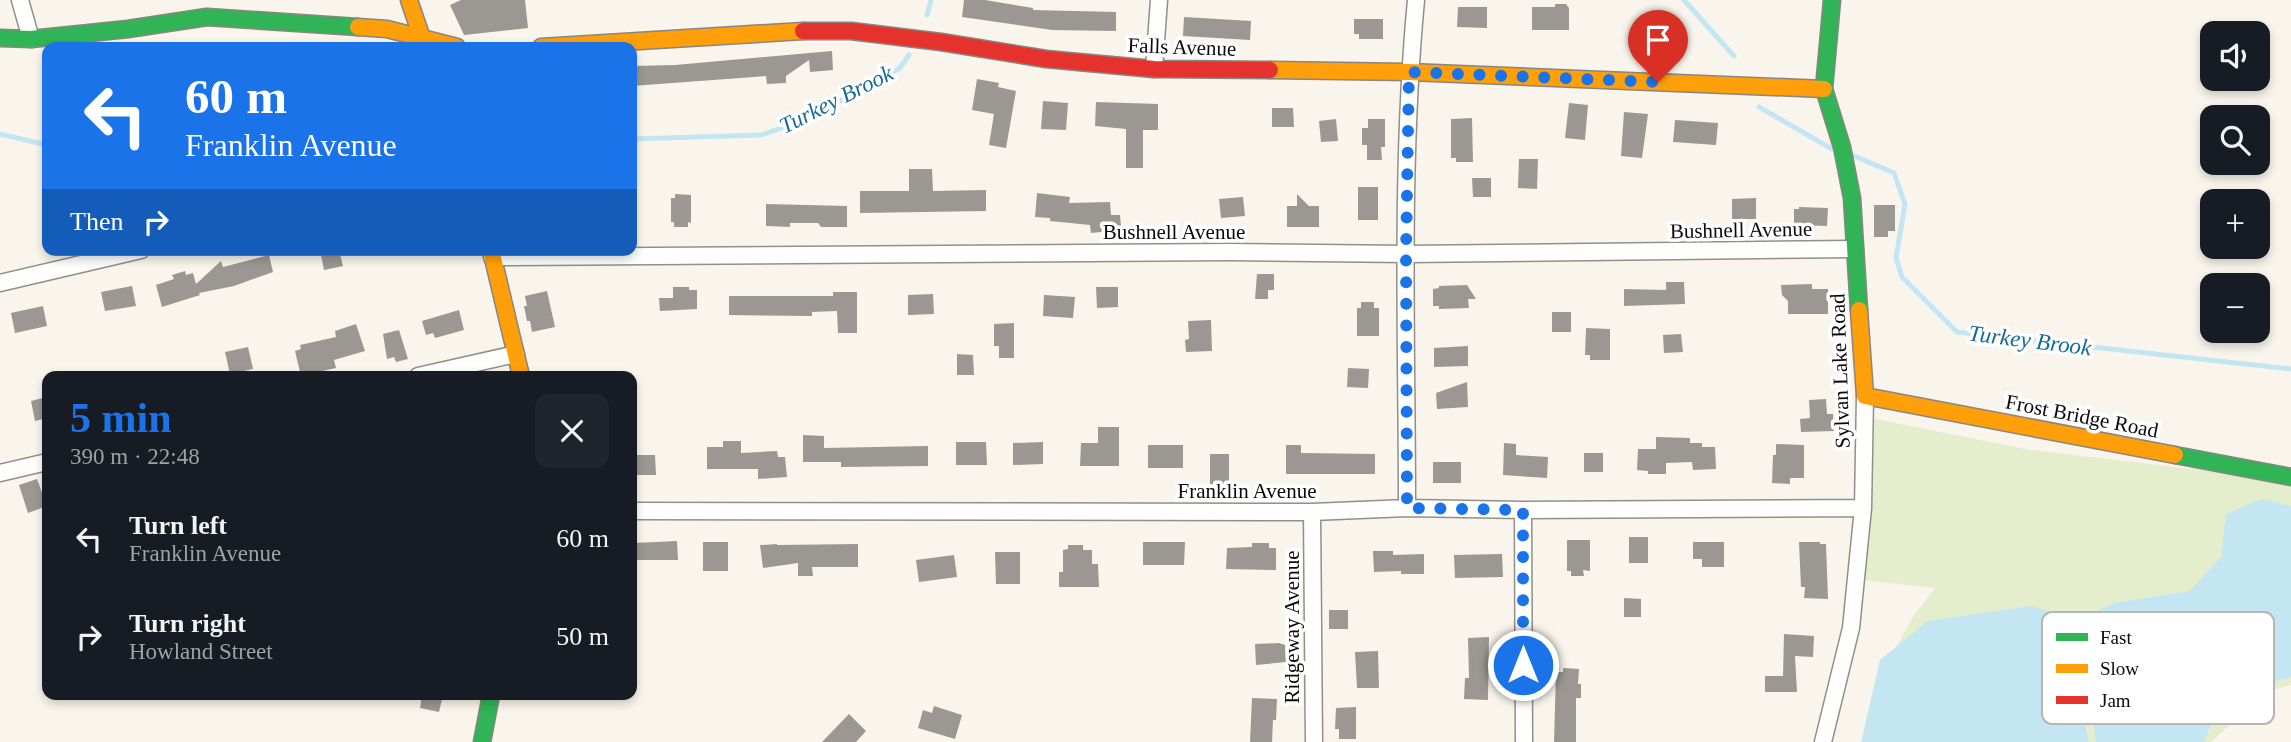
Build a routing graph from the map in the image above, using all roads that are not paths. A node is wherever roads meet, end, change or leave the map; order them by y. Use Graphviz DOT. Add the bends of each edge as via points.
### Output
graph roads {
  1 [pos="20,0"];
  2 [pos="205,0"];
  3 [pos="409,0"];
  4 [pos="1159,0"];
  5 [pos="1416,0"];
  6 [pos="1832,0"];
  7 [pos="207,17"];
  8 [pos="0,38"];
  9 [pos="31,38"];
  10 [pos="423,42"];
  11 [pos="616,42"];
  12 [pos="1154,69"];
  13 [pos="1409,72"];
  14 [pos="1824,89"];
  15 [pos="1856,249"];
  16 [pos="637,253"];
  17 [pos="1406,254"];
  18 [pos="115,256"];
  19 [pos="493,256"];
  20 [pos="0,283"];
  21 [pos="516,354"];
  22 [pos="440,371"];
  23 [pos="520,371"];
  24 [pos="1865,396"];
  25 [pos="42,463"];
  26 [pos="0,473"];
  27 [pos="2291,477"];
  28 [pos="1407,508"];
  29 [pos="1863,508"];
  30 [pos="1523,510"];
  31 [pos="637,511"];
  32 [pos="1312,512"];
  33 [pos="490,700"];
  34 [pos="482,742"];
  35 [pos="1314,742"];
  36 [pos="1524,742"];
  37 [pos="1823,742"];
  1 -- 9 [label="street"];
  2 -- 7 [label="street"];
  3 -- 10 [label="main road"];
  4 -- 12 [label="street"];
  5 -- 13 [label="street"];
  6 -- 14 [label="main road, Sylvan Lake Road"];
  7 -- 9 [label="main road"];
  7 -- 10 [label="main road" via="387,29"];
  8 -- 9 [label="main road"];
  11 -- 12 [label="main road, Falls Avenue" via="851,31 1046,59"];
  12 -- 13 [label="main road, Falls Avenue"];
  13 -- 14 [label="main road, Falls Avenue"];
  13 -- 17 [label="street"];
  14 -- 15 [label="main road, Sylvan Lake Road" via="1842,146"];
  15 -- 17 [label="street, Bushnell Avenue"];
  15 -- 24 [label="main road, Sylvan Lake Road"];
  16 -- 17 [label="street, Bushnell Avenue"];
  17 -- 28 [label="street"];
  18 -- 20 [label="street"];
  19 -- 21 [label="main road"];
  21 -- 22 [label="street"];
  21 -- 23 [label="main road"];
  24 -- 27 [label="main road, Frost Bridge Road"];
  24 -- 29 [label="street, Sylvan Lake Road"];
  25 -- 26 [label="street"];
  28 -- 30 [label="street, Franklin Avenue"];
  28 -- 32 [label="street, Franklin Avenue"];
  29 -- 30 [label="street, Franklin Avenue"];
  29 -- 37 [label="street, Sylvan Lake Road" via="1851,628"];
  30 -- 36 [label="street"];
  31 -- 32 [label="street, Franklin Avenue"];
  32 -- 35 [label="street, Ridgeway Avenue"];
  33 -- 34 [label="main road"];
}
